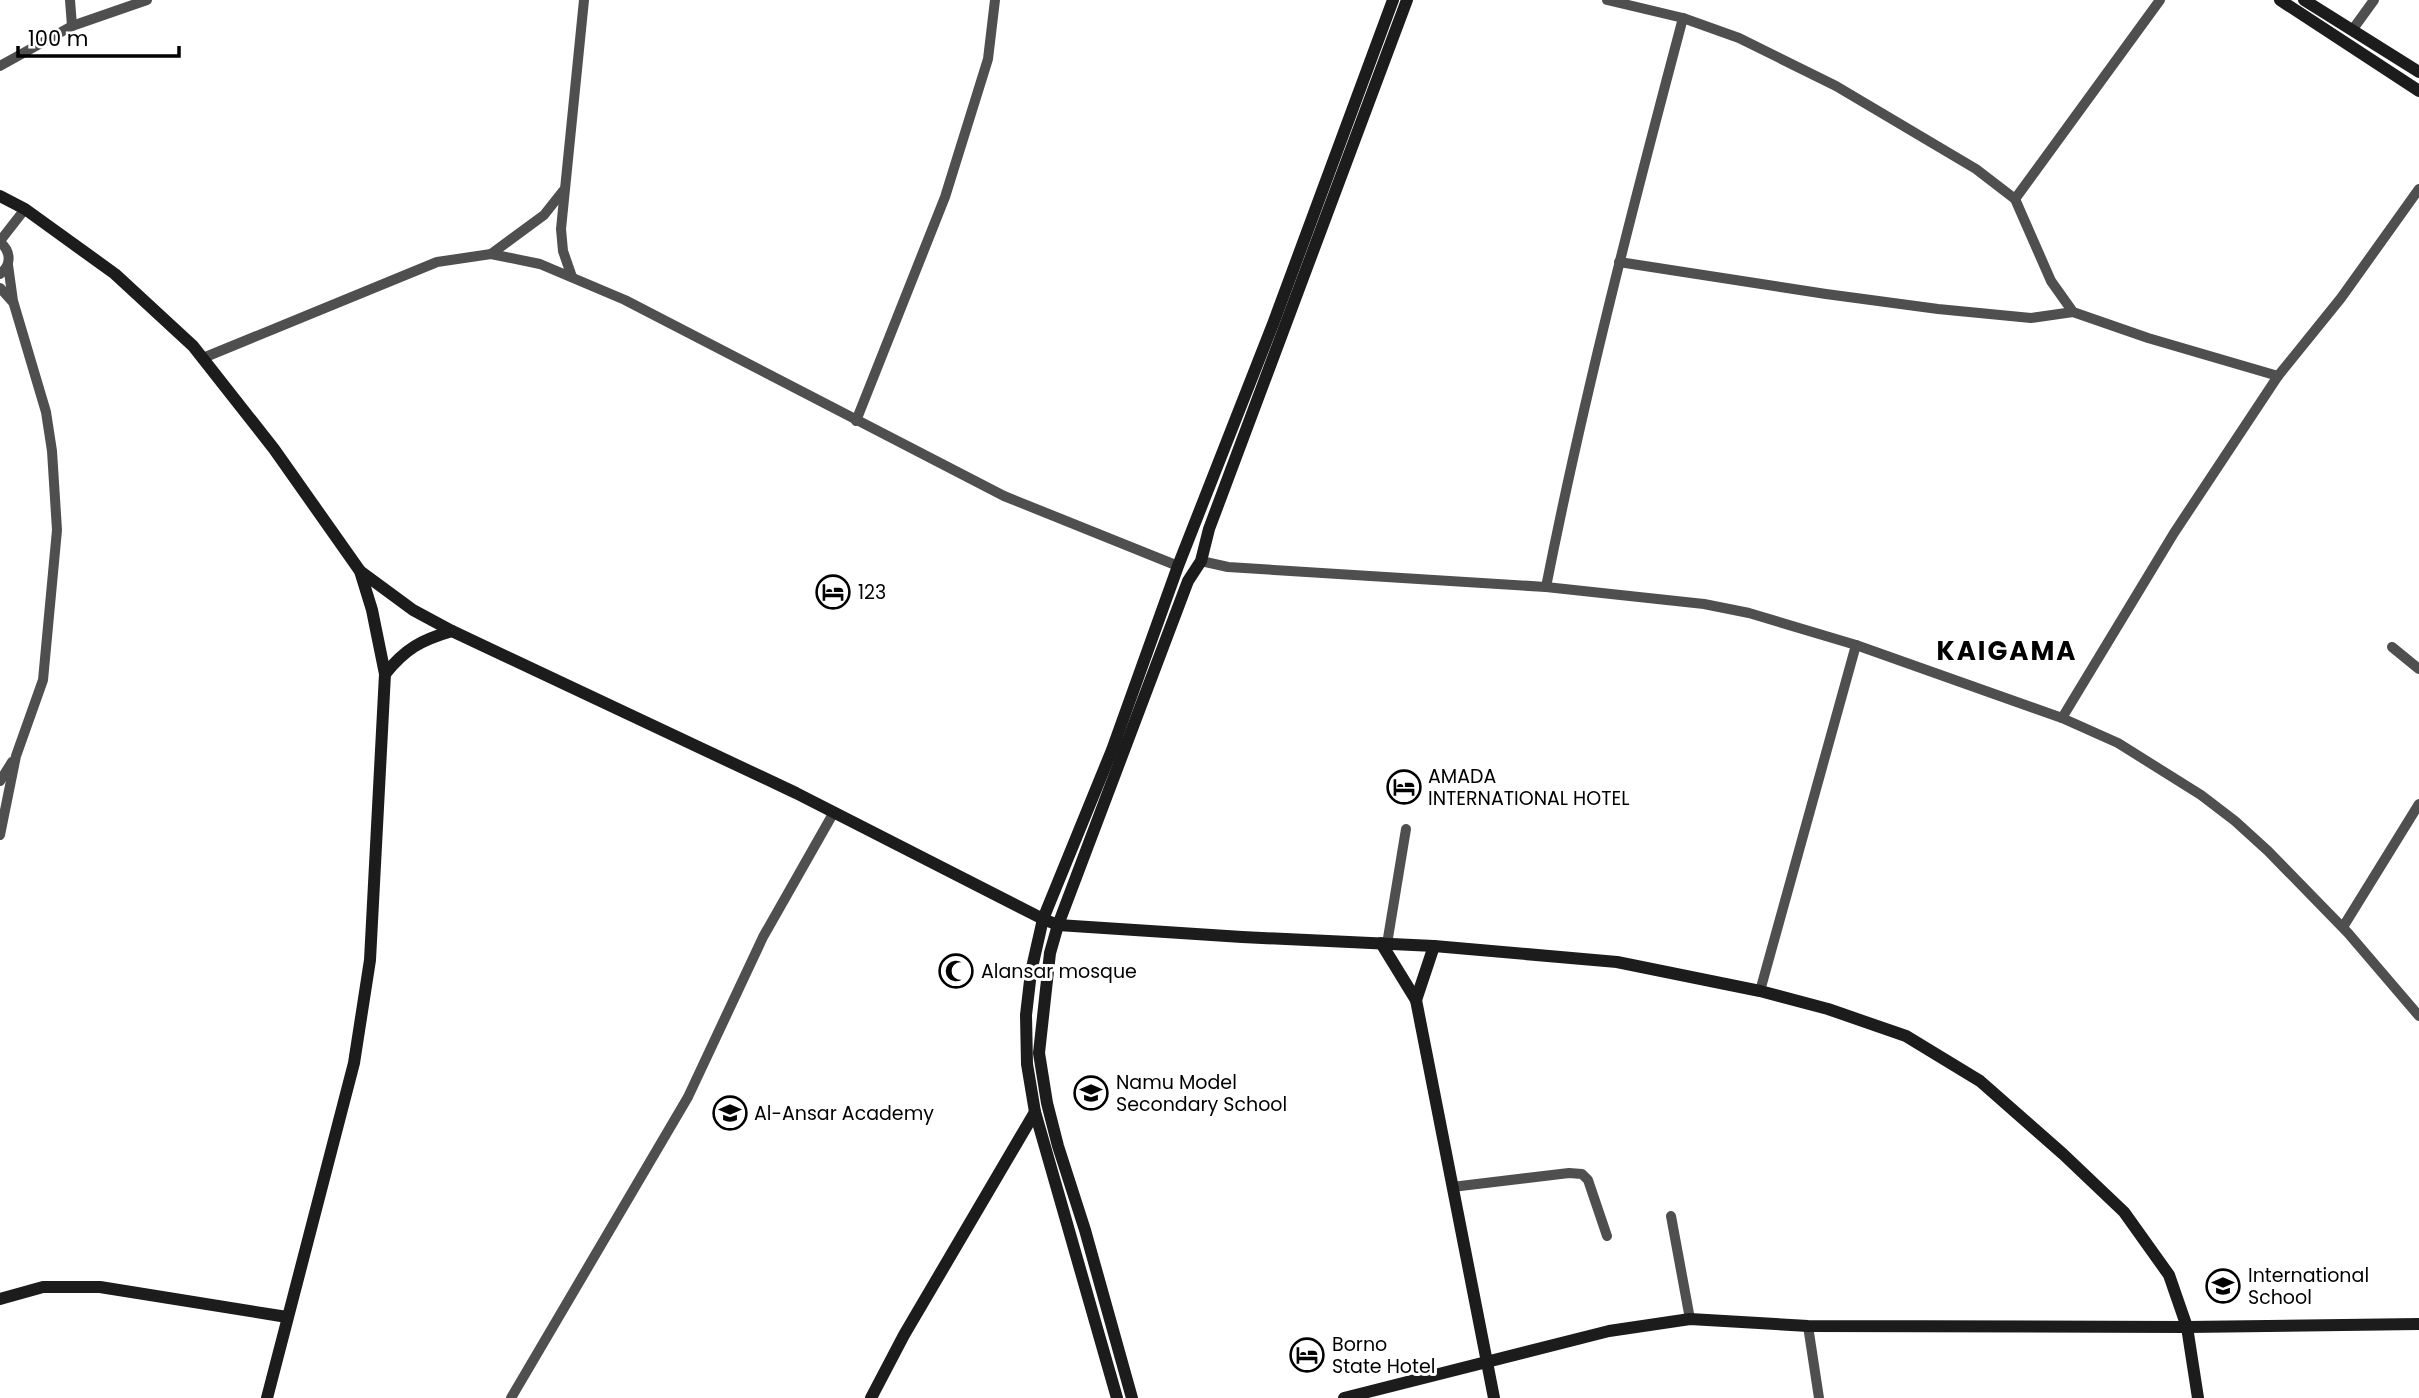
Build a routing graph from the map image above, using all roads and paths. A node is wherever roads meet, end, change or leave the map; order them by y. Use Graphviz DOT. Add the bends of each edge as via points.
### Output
graph roads {
  1 [pos="70,0"];
  2 [pos="147,0"];
  3 [pos="584,0"];
  4 [pos="995,0"];
  5 [pos="1393,0"];
  6 [pos="1407,0"];
  7 [pos="1607,0"];
  8 [pos="2160,0"];
  9 [pos="2280,0"];
  10 [pos="2304,0"];
  11 [pos="2374,0"];
  12 [pos="1683,18"];
  13 [pos="72,26"];
  14 [pos="2353,30"];
  15 [pos="0,66"];
  16 [pos="2419,72"];
  17 [pos="2419,91"];
  18 [pos="2419,189"];
  19 [pos="564,190"];
  20 [pos="0,196"];
  21 [pos="2015,199"];
  22 [pos="24,209"];
  23 [pos="0,241"];
  24 [pos="491,254"];
  25 [pos="1619,262"];
  26 [pos="8,265"];
  27 [pos="0,274"];
  28 [pos="572,277"];
  29 [pos="0,288"];
  30 [pos="13,301"];
  31 [pos="2073,312"];
  32 [pos="203,358"];
  33 [pos="2278,376"];
  34 [pos="856,421"];
  35 [pos="1201,561"];
  36 [pos="1178,566"];
  37 [pos="360,571"];
  38 [pos="1546,587"];
  39 [pos="452,631"];
  40 [pos="1856,645"];
  41 [pos="2392,647"];
  42 [pos="2419,669"];
  43 [pos="385,674"];
  44 [pos="2062,718"];
  45 [pos="16,756"];
  46 [pos="0,781"];
  47 [pos="2419,804"];
  48 [pos="834,812"];
  49 [pos="1406,829"];
  50 [pos="0,835"];
  51 [pos="1043,919"];
  52 [pos="1058,925"];
  53 [pos="2343,927"];
  54 [pos="1384,943"];
  55 [pos="1434,946"];
  56 [pos="1760,991"];
  57 [pos="1416,1000"];
  58 [pos="2419,1016"];
  59 [pos="1035,1112"];
  60 [pos="1452,1187"];
  61 [pos="1671,1216"];
  62 [pos="1607,1236"];
  63 [pos="0,1299"];
  64 [pos="287,1317"];
  65 [pos="1690,1319"];
  66 [pos="2419,1324"];
  67 [pos="1808,1326"];
  68 [pos="2187,1327"];
  69 [pos="1486,1363"];
  70 [pos="267,1398"];
  71 [pos="511,1398"];
  72 [pos="871,1398"];
  73 [pos="1117,1398"];
  74 [pos="1132,1398"];
  75 [pos="1344,1398"];
  76 [pos="1493,1398"];
  77 [pos="1819,1398"];
  78 [pos="2197,1398"];
  1 -- 13 [label="street"];
  2 -- 13 [label="street"];
  3 -- 19 [label="street"];
  4 -- 34 [label="street" via="988,59 945,197"];
  5 -- 36 [label="street"];
  6 -- 35 [label="street" via="1209,529"];
  7 -- 12 [label="street"];
  8 -- 21 [label="street"];
  9 -- 17 [label="street"];
  10 -- 14 [label="street"];
  11 -- 14 [label="street"];
  12 -- 21 [label="street" via="1739,38 1836,86 1976,169"];
  12 -- 25 [label="street"];
  13 -- 15 [label="street"];
  14 -- 16 [label="street"];
  18 -- 33 [label="street"];
  19 -- 24 [label="street" via="544,215"];
  19 -- 28 [label="street" via="563,251"];
  20 -- 22 [label="street"];
  21 -- 31 [label="street" via="2051,281"];
  22 -- 23 [label="street"];
  22 -- 32 [label="street" via="115,274"];
  23 -- 26 [label="street" via="8,252"];
  24 -- 28 [label="street" via="540,264"];
  24 -- 32 [label="street" via="437,262"];
  25 -- 31 [label="street" via="1938,309 2031,318"];
  25 -- 38 [label="street"];
  26 -- 27 [label="street"];
  26 -- 30 [label="street"];
  28 -- 34 [label="street"];
  29 -- 30 [label="street"];
  30 -- 45 [label="street" via="46,412 57,530 44,680"];
  31 -- 33 [label="street"];
  32 -- 37 [label="street"];
  33 -- 44 [label="street" via="2174,533"];
  34 -- 36 [label="street" via="1004,496"];
  35 -- 38 [label="street" via="1228,567"];
  35 -- 52 [label="street" via="1188,581"];
  36 -- 51 [label="street" via="1112,750"];
  37 -- 39 [label="street" via="413,610"];
  37 -- 43 [label="street"];
  38 -- 40 [label="street" via="1704,604"];
  39 -- 43 [label="street" via="425,639 400,656"];
  39 -- 48 [label="street"];
  40 -- 44 [label="street"];
  40 -- 56 [label="street"];
  41 -- 42 [label="street"];
  43 -- 64 [label="street" via="371,946 363,1015"];
  44 -- 53 [label="street" via="2118,743 2209,801 2268,851"];
  45 -- 46 [label="street"];
  45 -- 50 [label="street"];
  47 -- 53 [label="street"];
  48 -- 51 [label="street"];
  48 -- 71 [label="street" via="763,937 688,1097"];
  49 -- 54 [label="street"];
  51 -- 52 [label="street"];
  51 -- 59 [label="street" via="1026,1015 1027,1064"];
  52 -- 54 [label="street"];
  52 -- 74 [label="street" via="1048,964 1039,1053 1058,1146"];
  53 -- 58 [label="street"];
  54 -- 55 [label="street"];
  54 -- 57 [label="street"];
  55 -- 56 [label="street" via="1617,962"];
  55 -- 57 [label="street"];
  56 -- 68 [label="street" via="1906,1036 1980,1081 2124,1212 2169,1275"];
  57 -- 60 [label="street"];
  59 -- 72 [label="street"];
  59 -- 73 [label="street"];
  60 -- 62 [label="street" via="1582,1174"];
  60 -- 69 [label="street"];
  61 -- 65 [label="street"];
  63 -- 64 [label="street" via="43,1287 100,1287"];
  64 -- 70 [label="street"];
  65 -- 67 [label="street"];
  65 -- 69 [label="street" via="1609,1331"];
  66 -- 68 [label="street"];
  67 -- 68 [label="street"];
  67 -- 77 [label="street"];
  68 -- 78 [label="street"];
  69 -- 75 [label="street"];
  69 -- 76 [label="street"];
}
